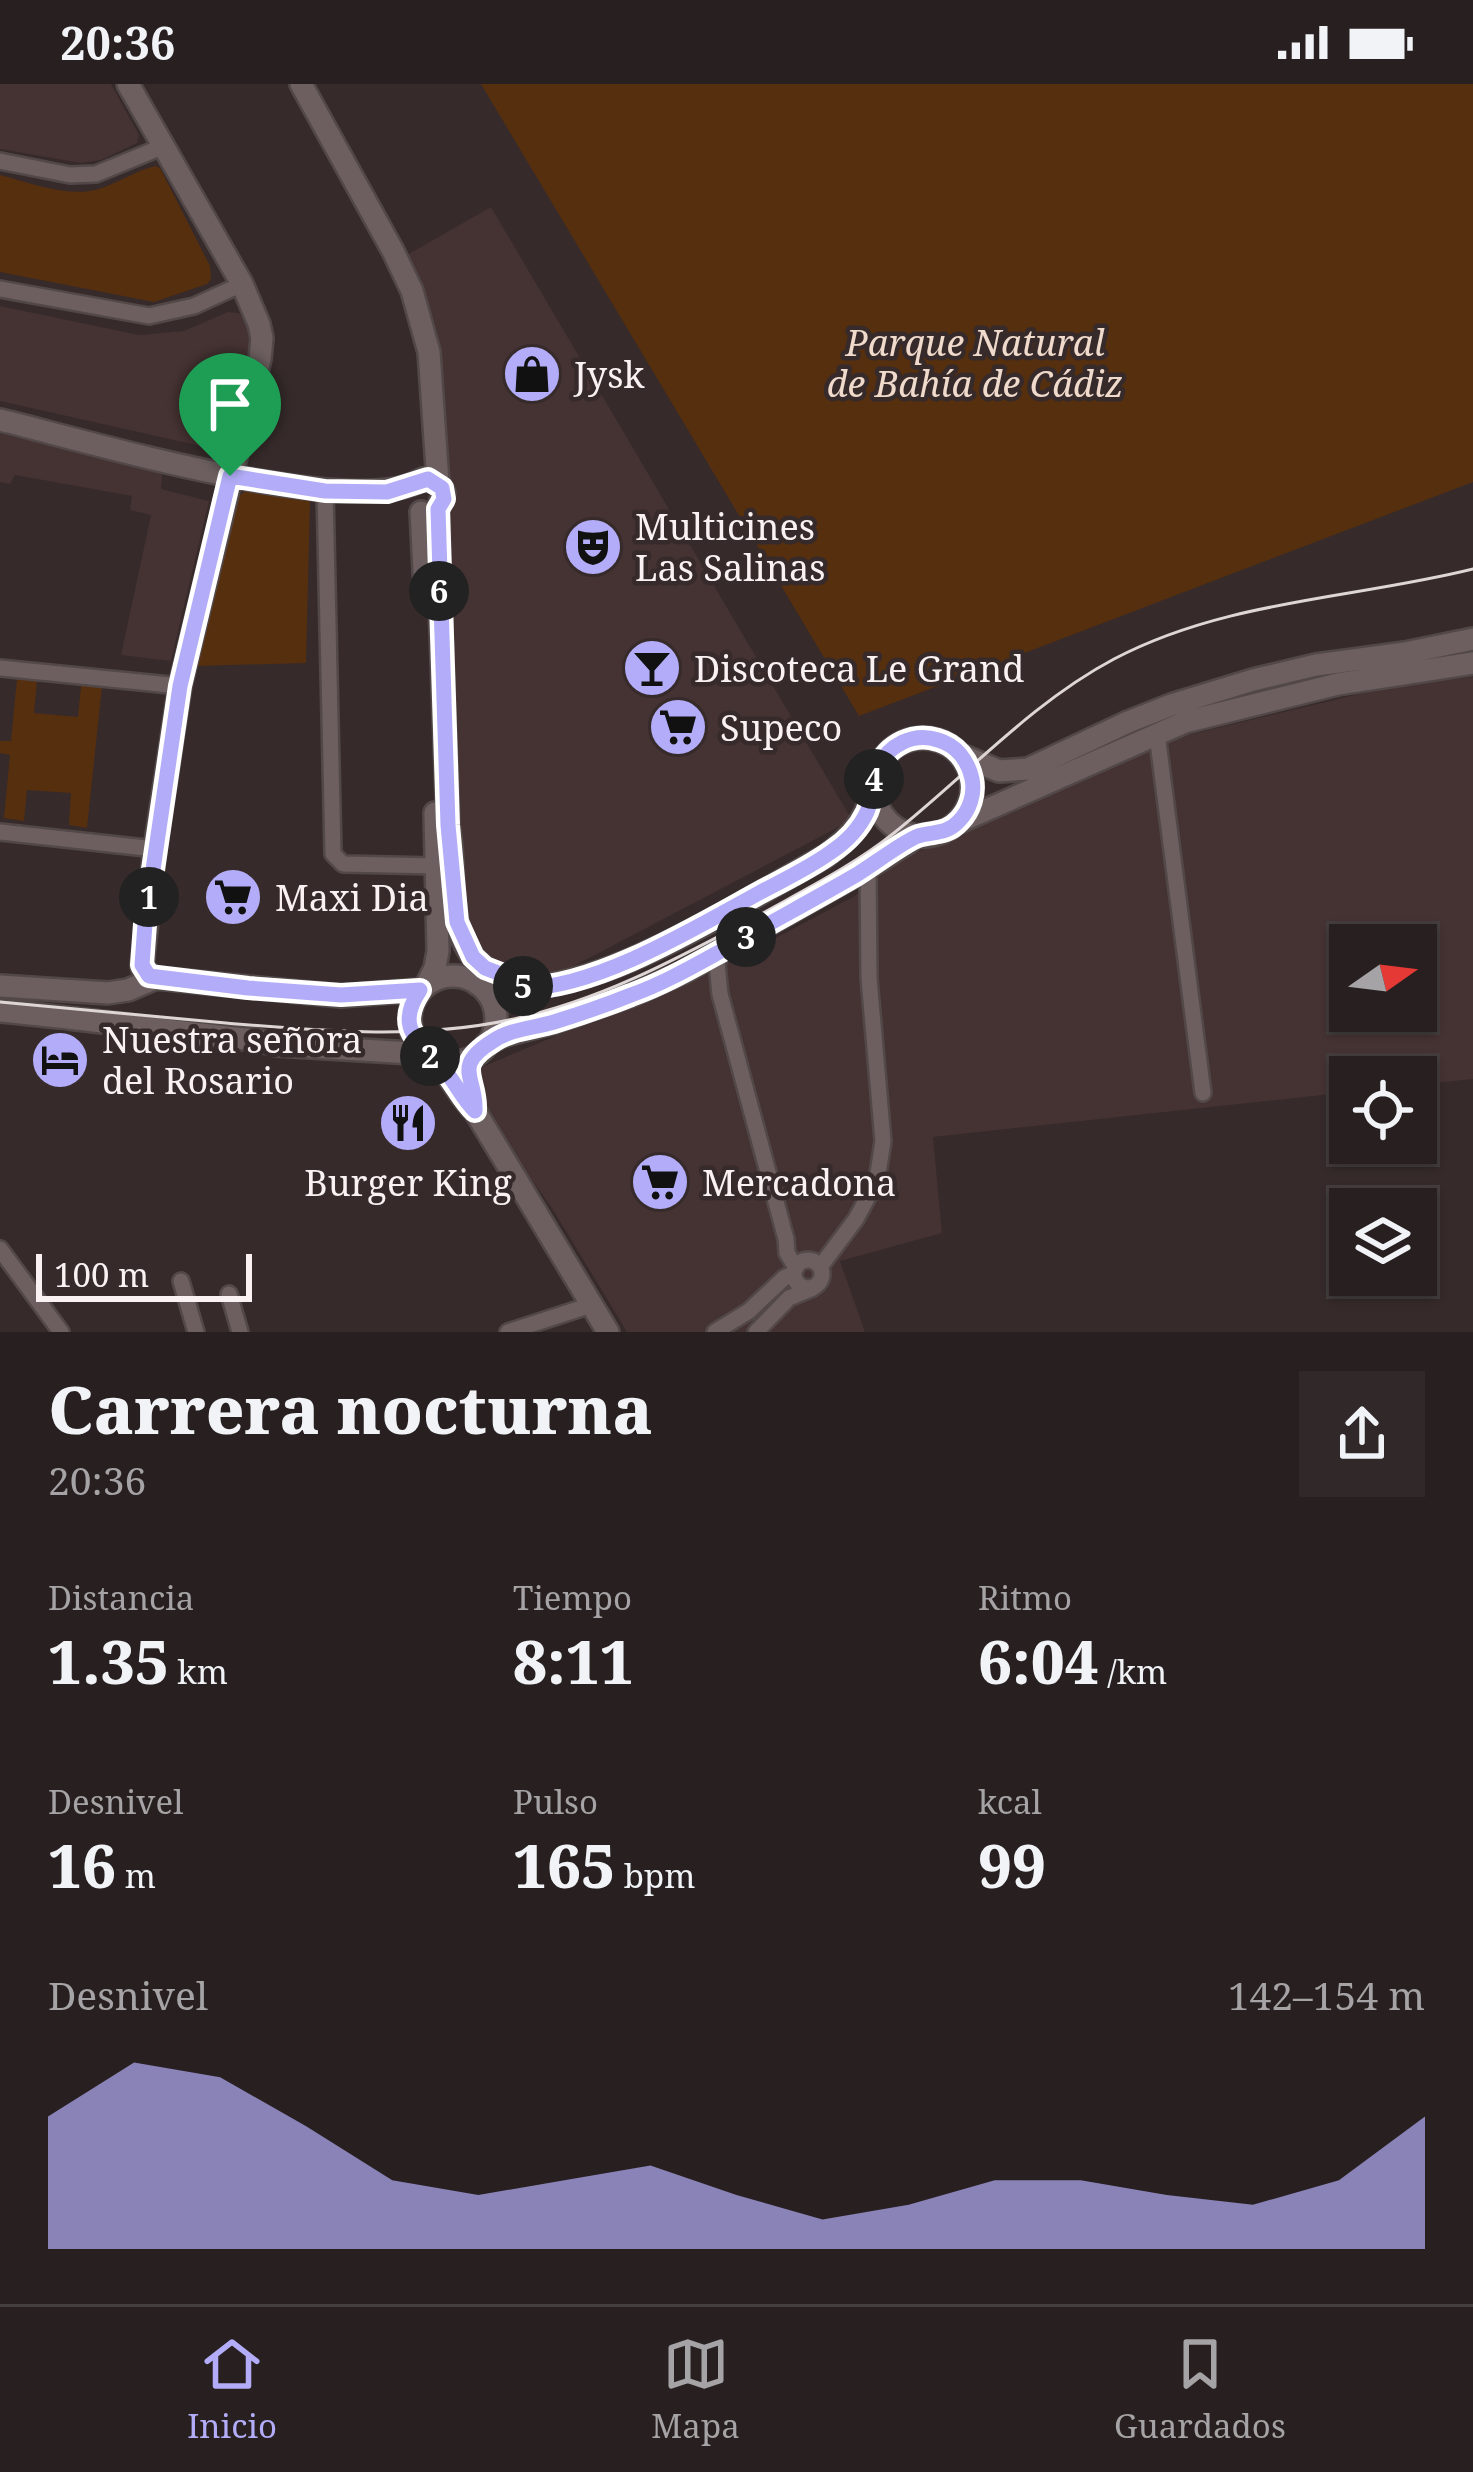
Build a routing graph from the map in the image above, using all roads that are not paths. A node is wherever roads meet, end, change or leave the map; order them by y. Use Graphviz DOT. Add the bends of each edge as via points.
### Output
graph roads {
  1 [pos="128,84"];
  2 [pos="286,84"];
  3 [pos="301,84"];
  4 [pos="164,146"];
  5 [pos="0,161"];
  6 [pos="242,284"];
  7 [pos="0,289"];
  8 [pos="0,420"];
  9 [pos="230,476"];
  10 [pos="325,491"];
  11 [pos="424,496"];
  12 [pos="1473,639"];
  13 [pos="1473,663"];
  14 [pos="0,668"];
  15 [pos="180,686"];
  16 [pos="1157,734"];
  17 [pos="961,755"];
  18 [pos="874,791"];
  19 [pos="959,822"];
  20 [pos="448,825"];
  21 [pos="0,832"];
  22 [pos="918,836"];
  23 [pos="155,849"];
  24 [pos="437,866"];
  25 [pos="868,868"];
  26 [pos="722,950"];
  27 [pos="686,970"];
  28 [pos="156,978"];
  29 [pos="473,981"];
  30 [pos="0,986"];
  31 [pos="424,987"];
  32 [pos="525,988"];
  33 [pos="720,994"];
  34 [pos="0,1011"];
  35 [pos="480,1051"];
  36 [pos="432,1056"];
  37 [pos="1203,1093"];
  38 [pos="475,1111"];
  39 [pos="0,1250"];
  40 [pos="805,1267"];
  41 [pos="181,1281"];
  42 [pos="229,1294"];
  43 [pos="789,1298"];
  44 [pos="591,1305"];
  45 [pos="749,1311"];
  46 [pos="61,1332"];
  47 [pos="196,1332"];
  48 [pos="240,1332"];
  49 [pos="508,1332"];
  50 [pos="608,1332"];
  51 [pos="715,1332"];
  52 [pos="756,1332"];
  1 -- 4 [label="main road"];
  2 -- 11 [label="main road" via="403,304 414,345"];
  3 -- 11 [label="main road" via="412,291 429,352"];
  4 -- 5 [label="street" via="96,174"];
  4 -- 6 [label="main road"];
  6 -- 7 [label="street" via="149,316"];
  6 -- 9 [label="main road" via="262,338"];
  8 -- 9 [label="main road"];
  9 -- 10 [label="main road"];
  9 -- 15 [label="main road"];
  10 -- 11 [label="main road"];
  10 -- 24 [label="street" via="333,854 343,864"];
  11 -- 20 [label="main road"];
  11 -- 24 [label="main road"];
  12 -- 17 [label="main road" via="1253,680 1128,722 1028,769 999,771"];
  13 -- 16 [label="main road" via="1270,699"];
  14 -- 15 [label="street"];
  15 -- 23 [label="main road"];
  16 -- 19 [label="main road"];
  16 -- 37 [label="street"];
  17 -- 18 [label="main road" via="932,738 906,740 885,755"];
  17 -- 19 [label="main road" via="973,792"];
  18 -- 22 [label="main road" via="890,824"];
  18 -- 32 [label="main road" via="854,832 826,856 610,968"];
  19 -- 22 [label="main road"];
  20 -- 29 [label="main road" via="448,917"];
  20 -- 32 [label="main road" via="464,940 485,968"];
  21 -- 23 [label="street"];
  22 -- 25 [label="main road"];
  23 -- 28 [label="main road" via="142,965"];
  24 -- 31 [label="main road" via="438,951"];
  25 -- 26 [label="main road"];
  25 -- 40 [label="street" via="878,1180 856,1219"];
  26 -- 27 [label="main road"];
  26 -- 33 [label="street"];
  27 -- 33 [label="street"];
  27 -- 35 [label="main road"];
  28 -- 30 [label="main road" via="108,993"];
  28 -- 31 [label="main road" via="341,995"];
  29 -- 31 [label="main road" via="452,976"];
  29 -- 32 [label="main road"];
  29 -- 35 [label="main road" via="495,1013"];
  31 -- 36 [label="main road" via="410,1023"];
  33 -- 40 [label="street" via="787,1253"];
  34 -- 36 [label="main road"];
  35 -- 36 [label="main road" via="455,1062"];
  35 -- 38 [label="main road" via="468,1073"];
  36 -- 38 [label="main road"];
  38 -- 44 [label="main road"];
  39 -- 46 [label="street"];
  40 -- 43 [label="street" via="798,1284 813,1288"];
  40 -- 45 [label="street"];
  41 -- 47 [label="street"];
  42 -- 48 [label="street"];
  43 -- 45 [label="street"];
  43 -- 52 [label="street"];
  44 -- 49 [label="street"];
  44 -- 50 [label="main road"];
  45 -- 51 [label="street"];
}
